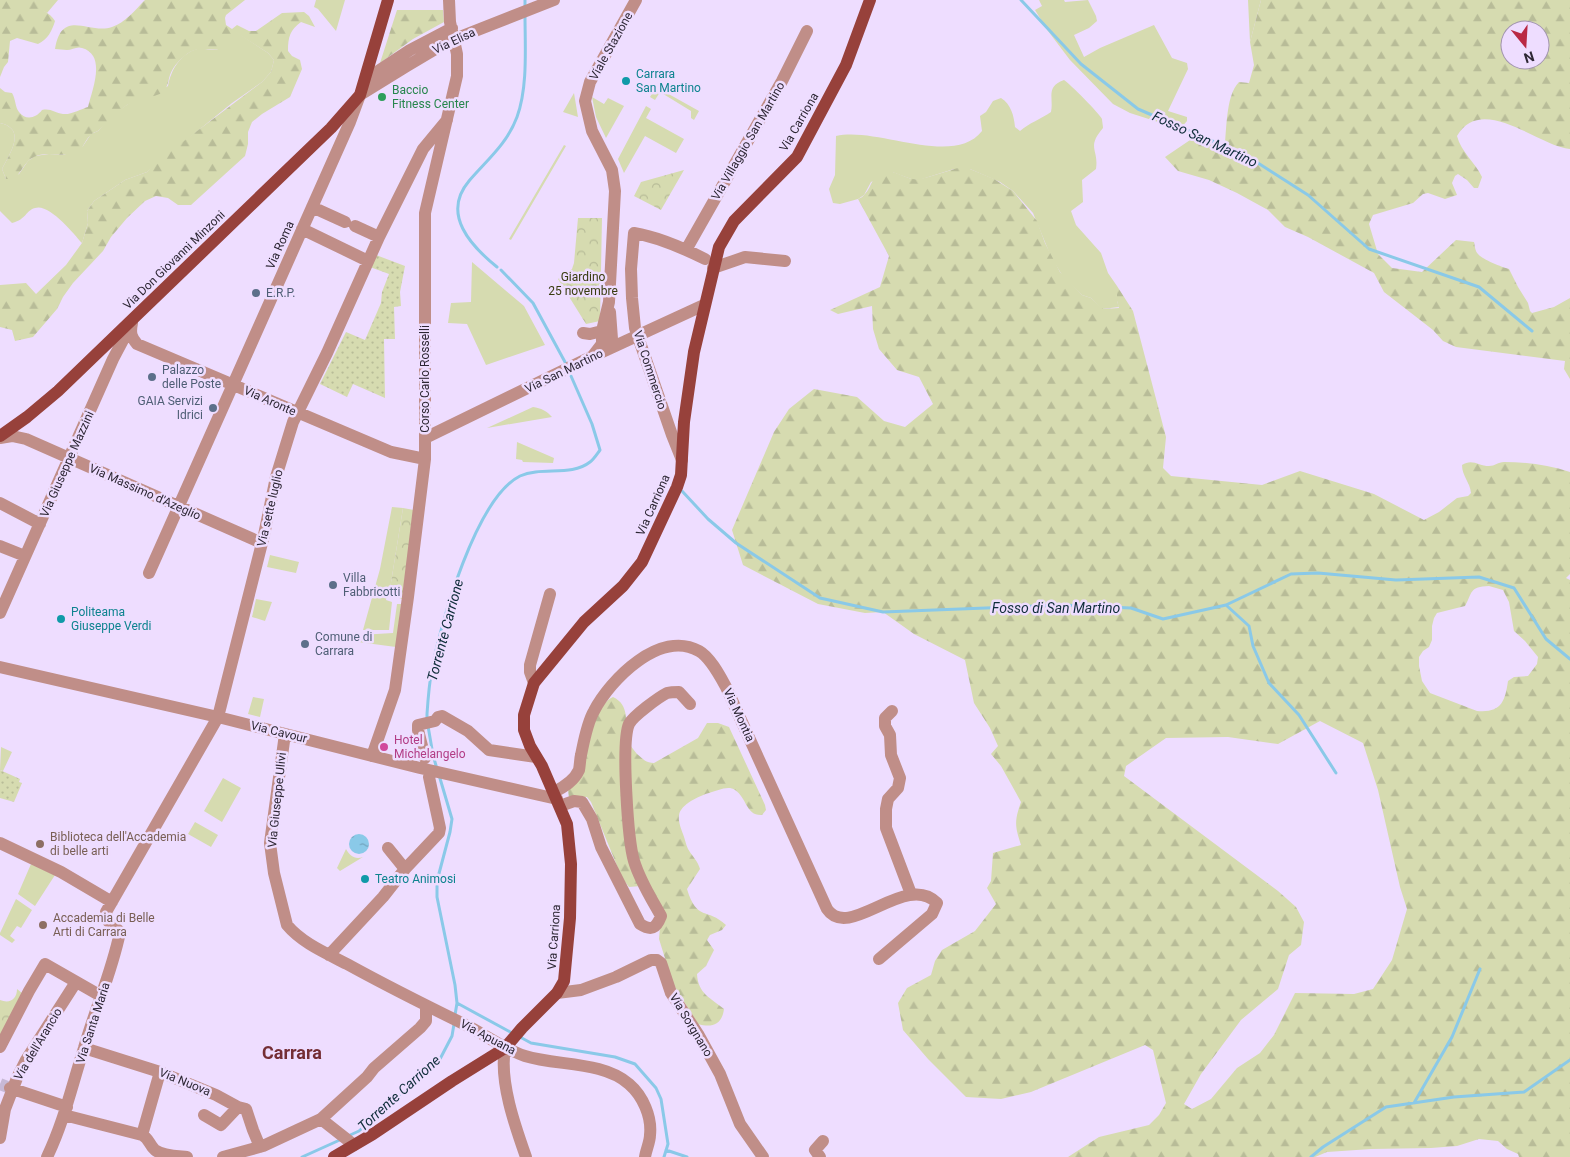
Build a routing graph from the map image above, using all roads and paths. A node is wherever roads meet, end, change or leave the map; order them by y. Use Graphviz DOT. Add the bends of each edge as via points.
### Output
graph roads {
  1 [pos="388,0"];
  2 [pos="449,0"];
  3 [pos="554,0"];
  4 [pos="636,0"];
  5 [pos="870,0"];
  6 [pos="452,28"];
  7 [pos="807,31"];
  8 [pos="366,79"];
  9 [pos="360,95"];
  10 [pos="447,120"];
  11 [pos="312,207"];
  12 [pos="302,230"];
  13 [pos="379,237"];
  14 [pos="686,250"];
  15 [pos="368,261"];
  16 [pos="785,261"];
  17 [pos="709,264"];
  18 [pos="608,302"];
  19 [pos="704,304"];
  20 [pos="614,316"];
  21 [pos="134,320"];
  22 [pos="634,320"];
  23 [pos="602,331"];
  24 [pos="583,334"];
  25 [pos="636,336"];
  26 [pos="608,349"];
  27 [pos="590,357"];
  28 [pos="233,384"];
  29 [pos="297,413"];
  30 [pos="0,437"];
  31 [pos="425,438"];
  32 [pos="69,458"];
  33 [pos="425,459"];
  34 [pos="682,460"];
  35 [pos="181,501"];
  36 [pos="0,503"];
  37 [pos="40,524"];
  38 [pos="262,543"];
  39 [pos="0,546"];
  40 [pos="25,556"];
  41 [pos="149,573"];
  42 [pos="550,594"];
  43 [pos="0,613"];
  44 [pos="0,668"];
  45 [pos="534,683"];
  46 [pos="690,704"];
  47 [pos="892,711"];
  48 [pos="218,717"];
  49 [pos="285,734"];
  50 [pos="372,756"];
  51 [pos="536,757"];
  52 [pos="423,763"];
  53 [pos="429,778"];
  54 [pos="557,799"];
  55 [pos="0,843"];
  56 [pos="388,848"];
  57 [pos="405,869"];
  58 [pos="911,894"];
  59 [pos="112,902"];
  60 [pos="287,925"];
  61 [pos="329,955"];
  62 [pos="879,959"];
  63 [pos="76,982"];
  64 [pos="557,992"];
  65 [pos="101,996"];
  66 [pos="426,1006"];
  67 [pos="508,1045"];
  68 [pos="0,1047"];
  69 [pos="84,1048"];
  70 [pos="485,1066"];
  71 [pos="160,1072"];
  72 [pos="505,1076"];
  73 [pos="11,1088"];
  74 [pos="238,1107"];
  75 [pos="66,1111"];
  76 [pos="204,1116"];
  77 [pos="321,1118"];
  78 [pos="142,1135"];
  79 [pos="0,1138"];
  80 [pos="348,1140"];
  81 [pos="823,1141"];
  82 [pos="260,1147"];
  83 [pos="47,1157"];
  84 [pos="187,1157"];
  85 [pos="223,1157"];
  86 [pos="334,1157"];
  87 [pos="526,1157"];
  88 [pos="645,1157"];
  89 [pos="763,1157"];
  90 [pos="820,1157"];
  1 -- 8 [label="main road, Via Roma"];
  2 -- 6 [label="street, Corso Carlo Rosselli"];
  3 -- 9 [label="street, Via Elisa" via="447,42"];
  4 -- 18 [label="street, Viale Stazione" via="590,82 585,101 592,130 612,170 614,181"];
  5 -- 17 [label="main road, Via Carriona" via="846,65 797,157 734,221"];
  6 -- 8 [label="street" via="410,50"];
  6 -- 10 [label="street, Corso Carlo Rosselli" via="458,63"];
  7 -- 14 [label="street, Via Villaggio San Martino"];
  8 -- 9 [label="main road, Via Roma"];
  9 -- 11 [label="street, Via Roma"];
  9 -- 21 [label="main road, Via Don Giovanni Minzoni" via="331,128"];
  10 -- 13 [label="street, Via sette luglio" via="423,149"];
  10 -- 31 [label="street, Corso Carlo Rosselli" via="425,213"];
  11 -- 12 [label="street, Via Roma"];
  11 -- 13 [label="street"];
  12 -- 15 [label="street"];
  12 -- 28 [label="street, Via Roma"];
  13 -- 15 [label="street, Via sette luglio"];
  14 -- 17 [label="street, Via Commercio"];
  14 -- 22 [label="street, Via Commercio" via="634,233 631,269"];
  15 -- 29 [label="street, Via sette luglio"];
  16 -- 17 [label="street" via="745,257"];
  17 -- 19 [label="main road, Via Carriona"];
  18 -- 20 [label="street"];
  18 -- 23 [label="street"];
  18 -- 26 [label="street" via="612,339"];
  19 -- 25 [label="street, Via San Martino"];
  19 -- 34 [label="main road, Via Carriona" via="684,422"];
  20 -- 22 [label="street" via="626,321"];
  20 -- 25 [label="street" via="623,329"];
  21 -- 28 [label="street, Via Aronte" via="130,332 138,344"];
  21 -- 30 [label="main road, Via Don Giovanni Minzoni" via="58,392"];
  21 -- 32 [label="street, Via Giuseppe Mazzini"];
  22 -- 25 [label="street, Via Commercio"];
  23 -- 24 [label="street"];
  23 -- 27 [label="street" via="602,344"];
  25 -- 26 [label="street, Via San Martino"];
  25 -- 34 [label="street, Via Commercio"];
  26 -- 27 [label="street, Via San Martino"];
  27 -- 31 [label="street, Via San Martino"];
  28 -- 29 [label="street, Via Aronte"];
  28 -- 35 [label="street, Via Roma"];
  29 -- 33 [label="street, Via Aronte" via="391,452"];
  29 -- 38 [label="street, Via sette luglio" via="276,477"];
  30 -- 32 [label="street, Via Massimo d'Azeglio" via="26,439"];
  31 -- 33 [label="street, Corso Carlo Rosselli"];
  32 -- 35 [label="street, Via Massimo d'Azeglio"];
  32 -- 37 [label="street, Via Giuseppe Mazzini"];
  33 -- 50 [label="street, Corso Carlo Rosselli" via="395,690"];
  34 -- 45 [label="main road, Via Carriona" via="677,487 642,562 582,625"];
  35 -- 38 [label="street, Via Massimo d'Azeglio"];
  35 -- 41 [label="street, Via Roma"];
  36 -- 37 [label="street"];
  37 -- 40 [label="street, Via Giuseppe Mazzini"];
  38 -- 48 [label="street, Via sette luglio"];
  39 -- 40 [label="street"];
  40 -- 43 [label="street, Via Giuseppe Mazzini"];
  42 -- 45 [label="street, Via Carriona" via="530,664"];
  44 -- 48 [label="street, Via Cavour"];
  45 -- 51 [label="main road, Via Carriona" via="524,715 524,730"];
  46 -- 54 [label="street" via="679,692 669,692 630,723 626,744 629,836 642,881 661,916 654,928 648,929 640,924 582,802"];
  47 -- 58 [label="street" via="885,718 885,726 900,778 898,788 888,799 886,828"];
  48 -- 49 [label="street, Via Cavour"];
  48 -- 59 [label="street, Via sette luglio"];
  49 -- 50 [label="street, Via Cavour"];
  49 -- 60 [label="street, Via Giuseppe Ulivi" via="270,844"];
  50 -- 52 [label="street, Via Cavour"];
  51 -- 52 [label="street" via="489,750 468,731 442,716 418,727"];
  51 -- 54 [label="main road, Via Carriona"];
  52 -- 54 [label="street, Via Cavour" via="445,773"];
  53 -- 57 [label="street" via="439,833"];
  54 -- 58 [label="street, Via Montia" via="579,770 592,713 606,690 641,659 662,648 684,645 700,651 718,672 831,916 849,918"];
  54 -- 64 [label="main road, Via Carriona" via="567,824 570,844 570,918 564,981"];
  55 -- 59 [label="street" via="61,872"];
  56 -- 57 [label="street"];
  57 -- 61 [label="street"];
  58 -- 62 [label="street" via="928,895 937,903 932,914"];
  59 -- 65 [label="street, Via Santa Maria" via="106,912 116,934 117,949"];
  60 -- 61 [label="street, Via Apuana"];
  61 -- 66 [label="street, Via Apuana"];
  63 -- 65 [label="street"];
  63 -- 68 [label="street" via="45,964"];
  63 -- 73 [label="street, Via dell'Arancio"];
  64 -- 67 [label="main road, Via Carriona"];
  64 -- 89 [label="street, Via Sorgnano" via="581,990 657,960 671,993 720,1074 740,1124"];
  65 -- 69 [label="street, Via Santa Maria"];
  66 -- 67 [label="street, Via Apuana"];
  66 -- 77 [label="street" via="426,1021 420,1028"];
  67 -- 70 [label="main road, Via Carriona"];
  67 -- 72 [label="street" via="503,1058"];
  67 -- 88 [label="street, Via Apuana" via="526,1056 612,1073 629,1084 644,1103 649,1118 650,1135"];
  69 -- 71 [label="street, Via Nuova"];
  69 -- 75 [label="street, Via Santa Maria"];
  70 -- 72 [label="street" via="495,1067"];
  70 -- 80 [label="main road, Via Carriona"];
  71 -- 74 [label="street, Via Nuova"];
  71 -- 78 [label="street"];
  72 -- 87 [label="street" via="513,1118"];
  73 -- 75 [label="street"];
  73 -- 79 [label="street, Via dell'Arancio"];
  74 -- 76 [label="street" via="221,1125"];
  74 -- 82 [label="street, Via Nuova" via="246,1109"];
  75 -- 78 [label="street"];
  75 -- 83 [label="street, Via Santa Maria"];
  77 -- 80 [label="street"];
  77 -- 82 [label="street"];
  78 -- 84 [label="street" via="161,1153"];
  80 -- 86 [label="main road, Via Carriona"];
  81 -- 90 [label="street" via="815,1150"];
  82 -- 85 [label="street"];
}
